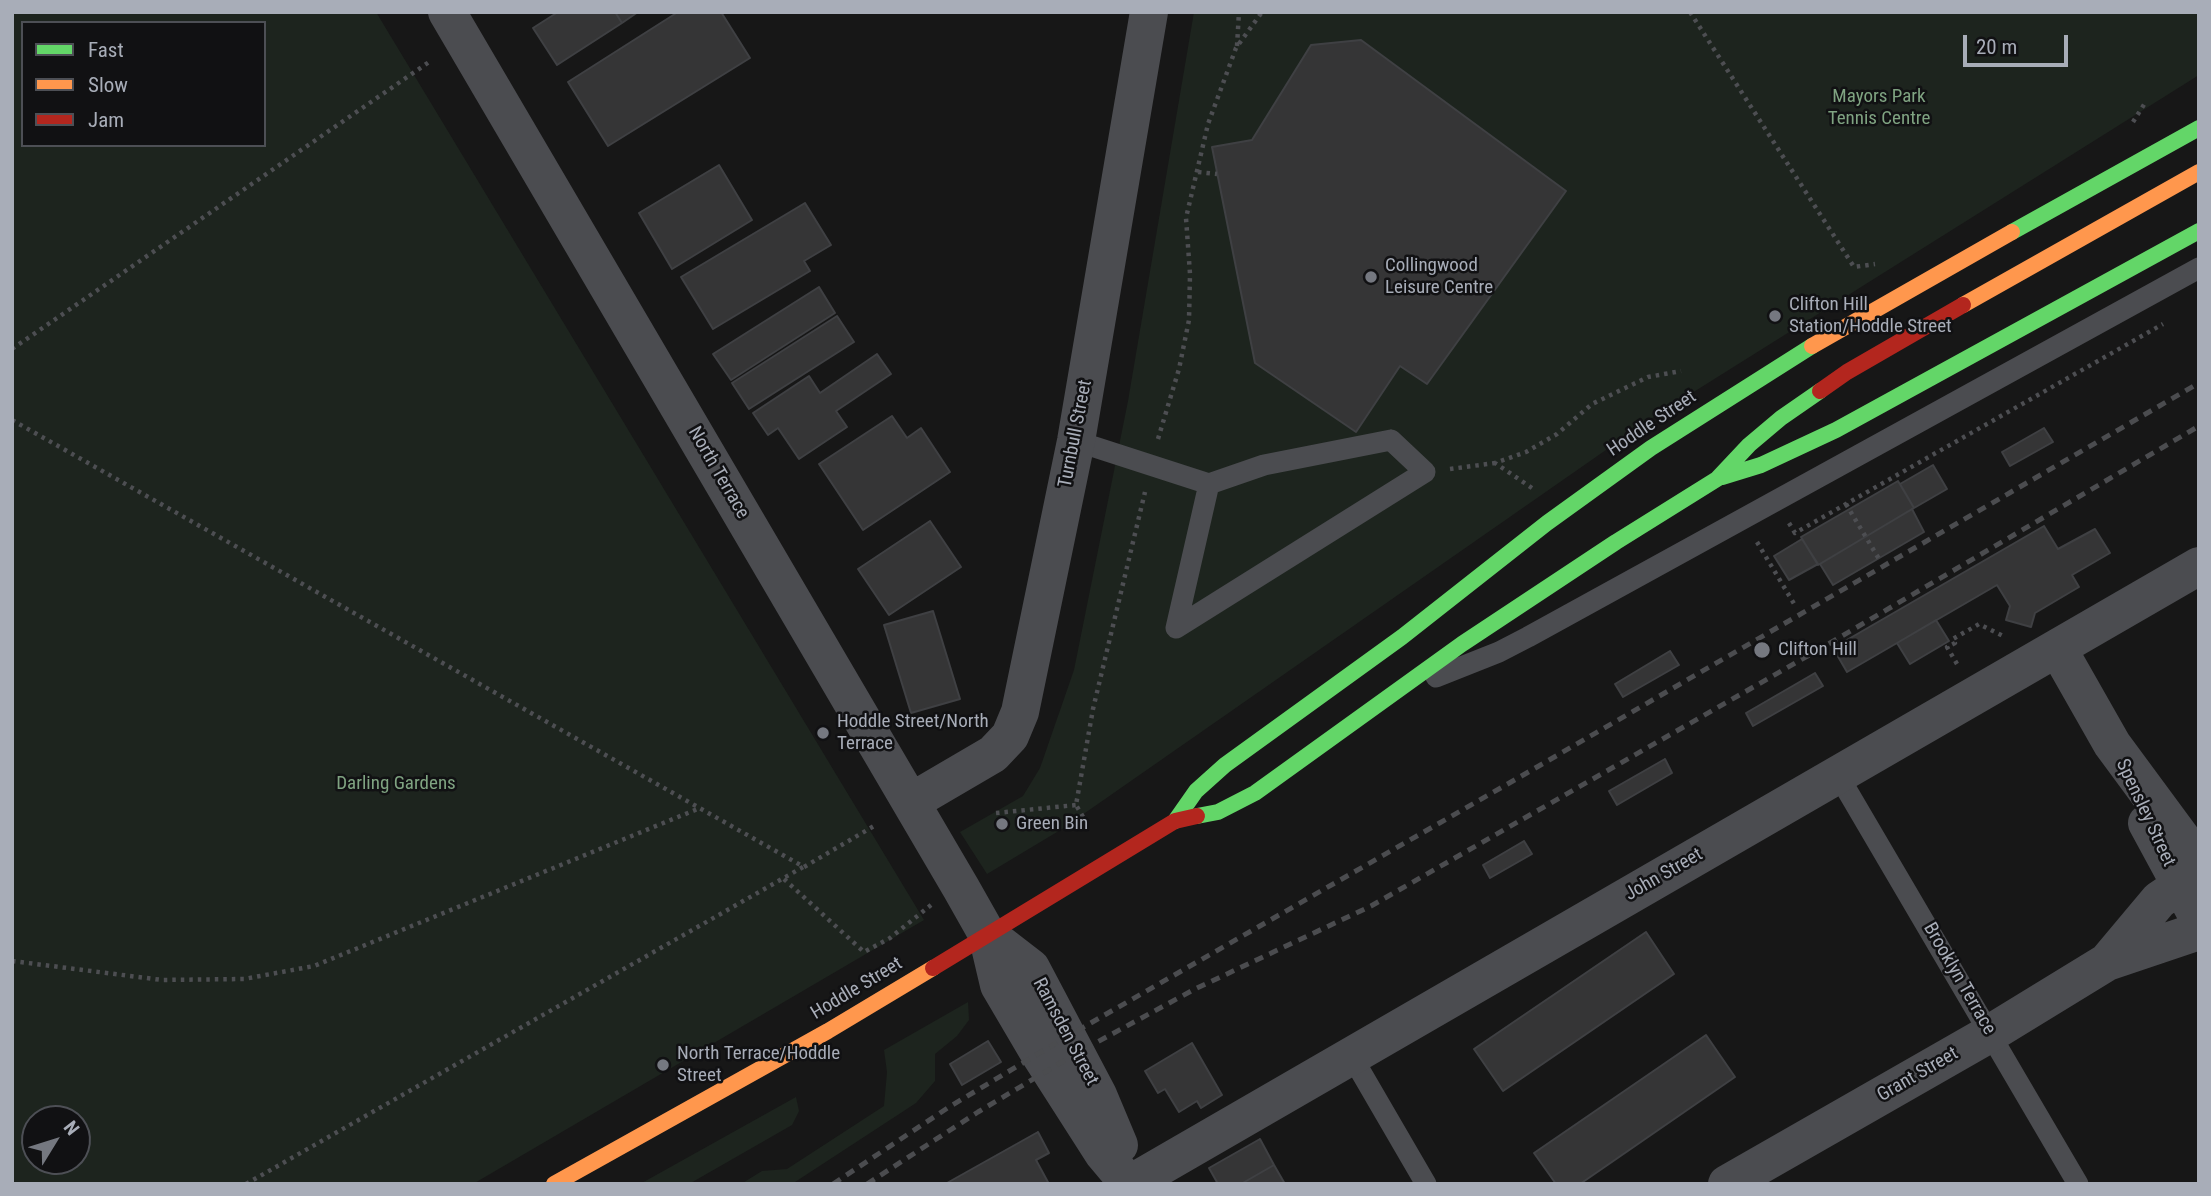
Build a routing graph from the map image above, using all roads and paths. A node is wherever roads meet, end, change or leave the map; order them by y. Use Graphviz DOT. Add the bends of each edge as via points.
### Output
graph roads {
  1 [pos="1149,12"];
  2 [pos="1239,12"];
  3 [pos="1262,12"];
  4 [pos="1690,12"];
  5 [pos="454,25"];
  6 [pos="1236,48"];
  7 [pos="2145,103"];
  8 [pos="2131,125"];
  9 [pos="2199,128"];
  10 [pos="1198,172"];
  11 [pos="2199,172"];
  12 [pos="1217,174"];
  13 [pos="2199,231"];
  14 [pos="1854,267"];
  15 [pos="2199,268"];
  16 [pos="2175,317"];
  17 [pos="12,349"];
  18 [pos="1681,371"];
  19 [pos="12,420"];
  20 [pos="1076,441"];
  21 [pos="1800,448"];
  22 [pos="1495,463"];
  23 [pos="1152,464"];
  24 [pos="1425,472"];
  25 [pos="1717,479"];
  26 [pos="1209,484"];
  27 [pos="1532,489"];
  28 [pos="1774,502"];
  29 [pos="1846,504"];
  30 [pos="1788,522"];
  31 [pos="1756,541"];
  32 [pos="1879,559"];
  33 [pos="2199,566"];
  34 [pos="1796,607"];
  35 [pos="2010,631"];
  36 [pos="2058,649"];
  37 [pos="1958,666"];
  38 [pos="1400,689"];
  39 [pos="1838,775"];
  40 [pos="911,802"];
  41 [pos="1076,805"];
  42 [pos="700,808"];
  43 [pos="996,813"];
  44 [pos="1083,817"];
  45 [pos="1175,821"];
  46 [pos="874,826"];
  47 [pos="804,867"];
  48 [pos="2192,873"];
  49 [pos="783,878"];
  50 [pos="931,905"];
  51 [pos="2199,919"];
  52 [pos="2199,931"];
  53 [pos="987,934"];
  54 [pos="12,961"];
  55 [pos="2107,962"];
  56 [pos="1991,1033"];
  57 [pos="1351,1055"];
  58 [pos="247,1184"];
  59 [pos="554,1184"];
  60 [pos="1129,1184"];
  61 [pos="1426,1184"];
  62 [pos="1727,1184"];
  63 [pos="2078,1184"];
  1 -- 20 [label="street, Turnbull Street"];
  2 -- 6 [label="path"];
  3 -- 6 [label="path"];
  4 -- 14 [label="path"];
  5 -- 17 [label="path" via="425,65"];
  5 -- 40 [label="street, North Terrace"];
  6 -- 10 [label="path" via="1208,124"];
  7 -- 8 [label="path"];
  9 -- 45 [label="main road, Hoddle Street" via="1832,333 1651,448 1225,765 1196,792"];
  10 -- 12 [label="path"];
  10 -- 23 [label="path" via="1186,218 1189,320"];
  11 -- 25 [label="main road, Hoddle Street" via="1847,372 1748,445"];
  13 -- 21 [label="main road"];
  15 -- 28 [label="lane"];
  16 -- 29 [label="path"];
  18 -- 22 [label="path" via="1648,377 1592,404 1557,434"];
  19 -- 42 [label="path"];
  20 -- 23 [label="lane"];
  20 -- 40 [label="street, Turnbull Street" via="1020,712 1010,736 993,754"];
  21 -- 25 [label="main road"];
  21 -- 28 [label="lane"];
  22 -- 24 [label="path"];
  22 -- 27 [label="path"];
  23 -- 26 [label="lane"];
  23 -- 41 [label="path" via="1101,669"];
  24 -- 26 [label="lane" via="1391,440 1264,465"];
  24 -- 26 [label="lane" via="1176,628"];
  25 -- 38 [label="main road, Hoddle Street" via="1540,592"];
  28 -- 38 [label="lane" via="1499,652"];
  29 -- 30 [label="path" via="1795,533"];
  29 -- 32 [label="path"];
  31 -- 34 [label="path"];
  33 -- 36 [label="street, John Street"];
  35 -- 37 [label="path" via="2003,636 1979,624 1953,639 1955,643 1947,647"];
  36 -- 39 [label="street, John Street"];
  36 -- 48 [label="street, Spensley Street"];
  38 -- 45 [label="main road, Hoddle Street" via="1236,804"];
  39 -- 56 [label="lane, Brooklyn Terrace"];
  39 -- 57 [label="street, John Street"];
  40 -- 53 [label="street, North Terrace"];
  41 -- 43 [label="path"];
  41 -- 44 [label="path"];
  42 -- 47 [label="path"];
  42 -- 54 [label="path" via="314,966 244,979 162,980"];
  45 -- 53 [label="main road, Hoddle Street"];
  46 -- 47 [label="path"];
  47 -- 49 [label="path"];
  48 -- 51 [label="street, Spensley Street"];
  48 -- 55 [label="street, Grant Street" via="2159,900"];
  49 -- 50 [label="path" via="864,952"];
  49 -- 58 [label="path"];
  52 -- 55 [label="street, Grant Street"];
  53 -- 59 [label="main road, Hoddle Street" via="828,1031"];
  53 -- 60 [label="street, Ramsden Street" via="999,985 1103,1153"];
  55 -- 56 [label="street, Grant Street"];
  56 -- 62 [label="street, Grant Street"];
  56 -- 63 [label="lane, Brooklyn Terrace"];
  57 -- 60 [label="street, John Street"];
  57 -- 61 [label="lane"];
}
